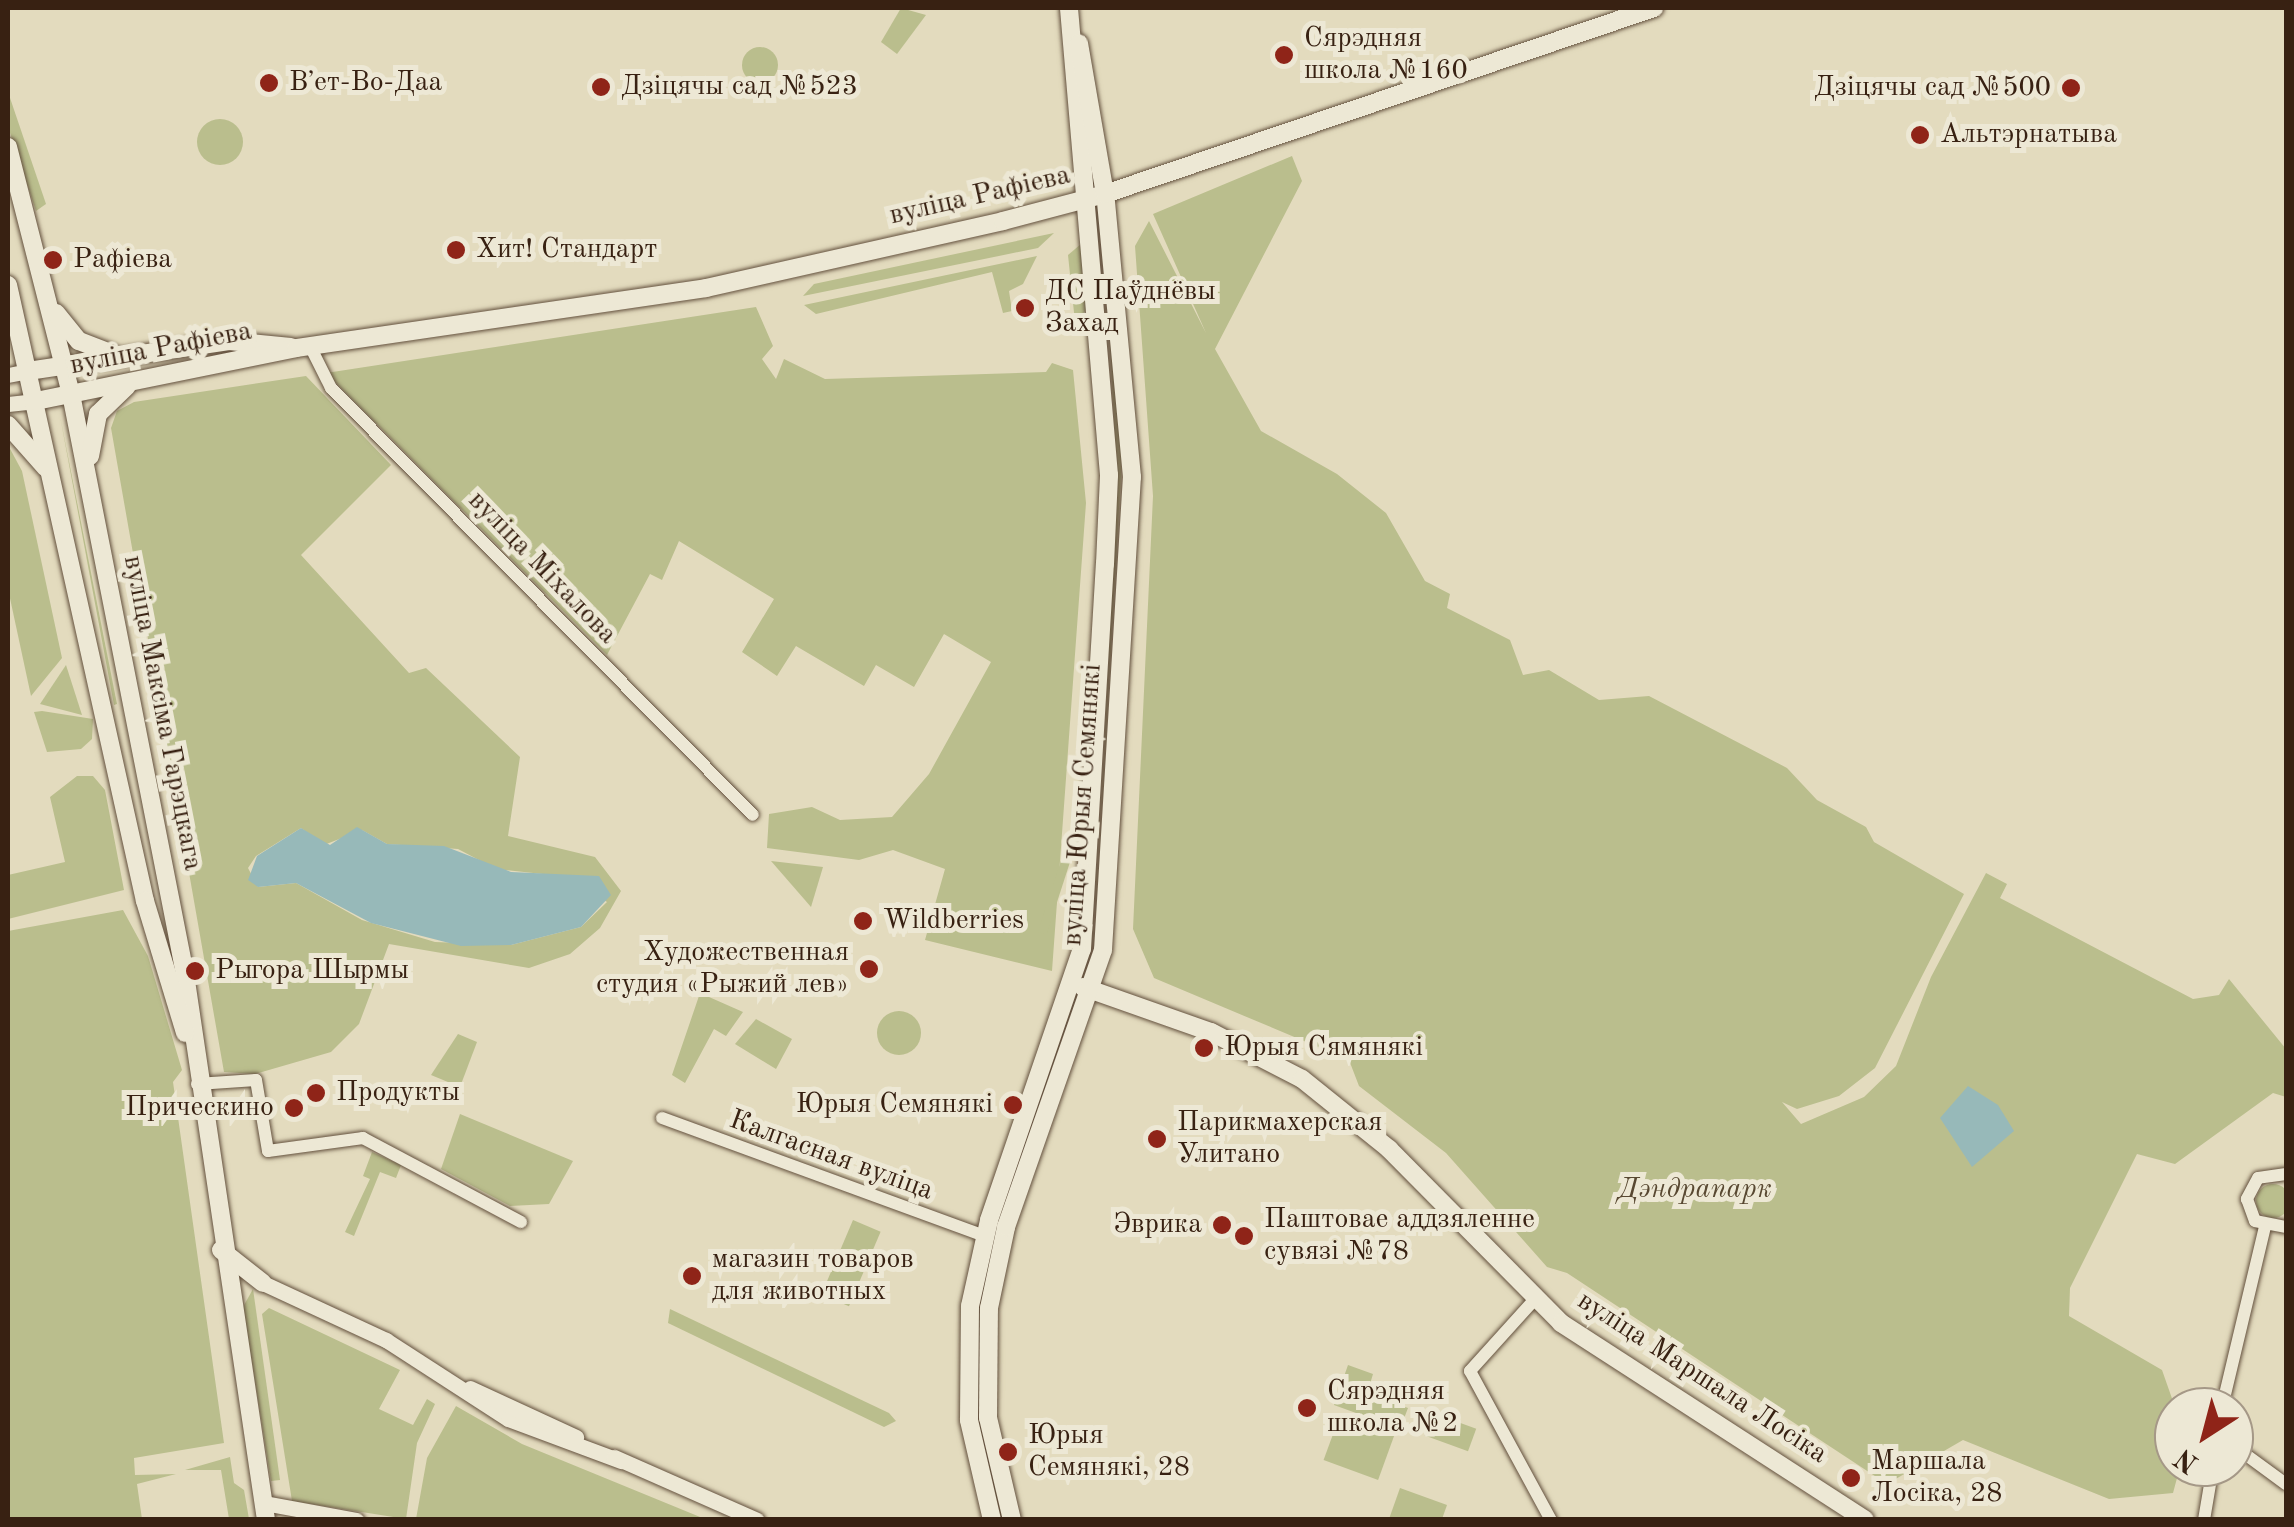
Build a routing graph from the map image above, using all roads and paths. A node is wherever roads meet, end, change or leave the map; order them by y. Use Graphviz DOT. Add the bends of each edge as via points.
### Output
graph roads {
  1 [pos="1654,8"];
  2 [pos="1070,11"];
  3 [pos="8,147"];
  4 [pos="1105,194"];
  5 [pos="1084,200"];
  6 [pos="8,285"];
  7 [pos="50,304"];
  8 [pos="303,347"];
  9 [pos="132,356"];
  10 [pos="28,371"];
  11 [pos="8,374"];
  12 [pos="68,380"];
  13 [pos="134,382"];
  14 [pos="36,400"];
  15 [pos="8,404"];
  16 [pos="8,425"];
  17 [pos="90,486"];
  18 [pos="58,490"];
  19 [pos="136,744"];
  20 [pos="110,749"];
  21 [pos="754,815"];
  22 [pos="1073,984"];
  23 [pos="1092,989"];
  24 [pos="194,1056"];
  25 [pos="197,1084"];
  26 [pos="662,1118"];
  27 [pos="2286,1174"];
  28 [pos="521,1222"];
  29 [pos="2266,1227"];
  30 [pos="2286,1227"];
  31 [pos="984,1236"];
  32 [pos="220,1250"];
  33 [pos="263,1283"];
  34 [pos="1536,1299"];
  35 [pos="232,1309"];
  36 [pos="2227,1387"];
  37 [pos="2254,1461"];
  38 [pos="2286,1484"];
  39 [pos="2209,1487"];
  40 [pos="265,1511"];
  41 [pos="356,1520"];
  42 [pos="757,1520"];
  43 [pos="992,1520"];
  44 [pos="1012,1520"];
  45 [pos="1552,1520"];
  46 [pos="1865,1520"];
  47 [pos="2204,1520"];
  1 -- 4 [label="main road, вуліца Рафіева"];
  2 -- 4 [label="main road, вуліца Юрыя Семянякі" via="1087,69"];
  2 -- 5 [label="main road, вуліца Юрыя Семянякі"];
  3 -- 7 [label="main road, вуліца Максіма Гарэцкага"];
  4 -- 5 [label="main road, вуліца Рафіева"];
  4 -- 23 [label="main road, вуліца Юрыя Семянякі" via="1132,477 1108,905"];
  5 -- 8 [label="main road, вуліца Рафіева" via="706,288"];
  5 -- 22 [label="main road, вуліца Юрыя Семянякі" via="1109,476 1086,915"];
  6 -- 10 [label="main road, вуліца Максіма Гарэцкага"];
  7 -- 9 [label="main road" via="85,345"];
  7 -- 12 [label="main road, вуліца Максіма Гарэцкага"];
  8 -- 9 [label="main road, вуліца Рафіева" via="228,341"];
  8 -- 13 [label="main road, вуліца Рафіева"];
  8 -- 21 [label="street, вуліца Міхалова" via="331,388"];
  9 -- 12 [label="main road, вуліца Рафіева"];
  10 -- 11 [label="street"];
  10 -- 12 [label="main road, вуліца Рафіева"];
  10 -- 14 [label="main road, вуліца Максіма Гарэцкага"];
  12 -- 13 [label="main road, вуліца Рафіева"];
  12 -- 14 [label="main road, вуліца Рафіева"];
  12 -- 17 [label="main road, вуліца Максіма Гарэцкага"];
  13 -- 17 [label="main road" via="98,414"];
  14 -- 15 [label="street"];
  14 -- 18 [label="main road, вуліца Максіма Гарэцкага"];
  16 -- 18 [label="main road" via="31,444"];
  17 -- 19 [label="main road, вуліца Максіма Гарэцкага"];
  18 -- 20 [label="main road, вуліца Максіма Гарэцкага"];
  19 -- 20 [label="main road"];
  19 -- 24 [label="main road, вуліца Максіма Гарэцкага" via="186,974"];
  20 -- 24 [label="main road, вуліца Максіма Гарэцкага" via="144,900"];
  22 -- 23 [label="main road, вуліца Маршала Лосіка"];
  22 -- 31 [label="main road, вуліца Юрыя Семянякі"];
  23 -- 34 [label="main road, вуліца Маршала Лосіка" via="1211,1032 1302,1080 1390,1149"];
  23 -- 44 [label="main road, вуліца Юрыя Семянякі" via="1006,1227 989,1308 988,1418"];
  24 -- 25 [label="main road, вуліца Максіма Гарэцкага"];
  25 -- 28 [label="street" via="256,1080 268,1151 363,1138"];
  25 -- 32 [label="main road, вуліца Максіма Гарэцкага"];
  26 -- 31 [label="street, Калгасная вуліца"];
  27 -- 29 [label="street" via="2269,1172 2250,1187 2248,1210"];
  29 -- 30 [label="street"];
  29 -- 36 [label="street"];
  31 -- 43 [label="main road, вуліца Юрыя Семянякі" via="966,1364 970,1430"];
  32 -- 33 [label="main road"];
  32 -- 35 [label="main road, вуліца Максіма Гарэцкага"];
  33 -- 35 [label="main road" via="243,1288"];
  33 -- 42 [label="street" via="375,1334 508,1419"];
  34 -- 45 [label="street" via="1471,1364"];
  34 -- 46 [label="main road, вуліца Маршала Лосіка" via="1603,1354"];
  35 -- 40 [label="main road, вуліца Максіма Гарэцкага"];
  37 -- 38 [label="street"];
  39 -- 47 [label="street"];
  40 -- 41 [label="street"];
}
